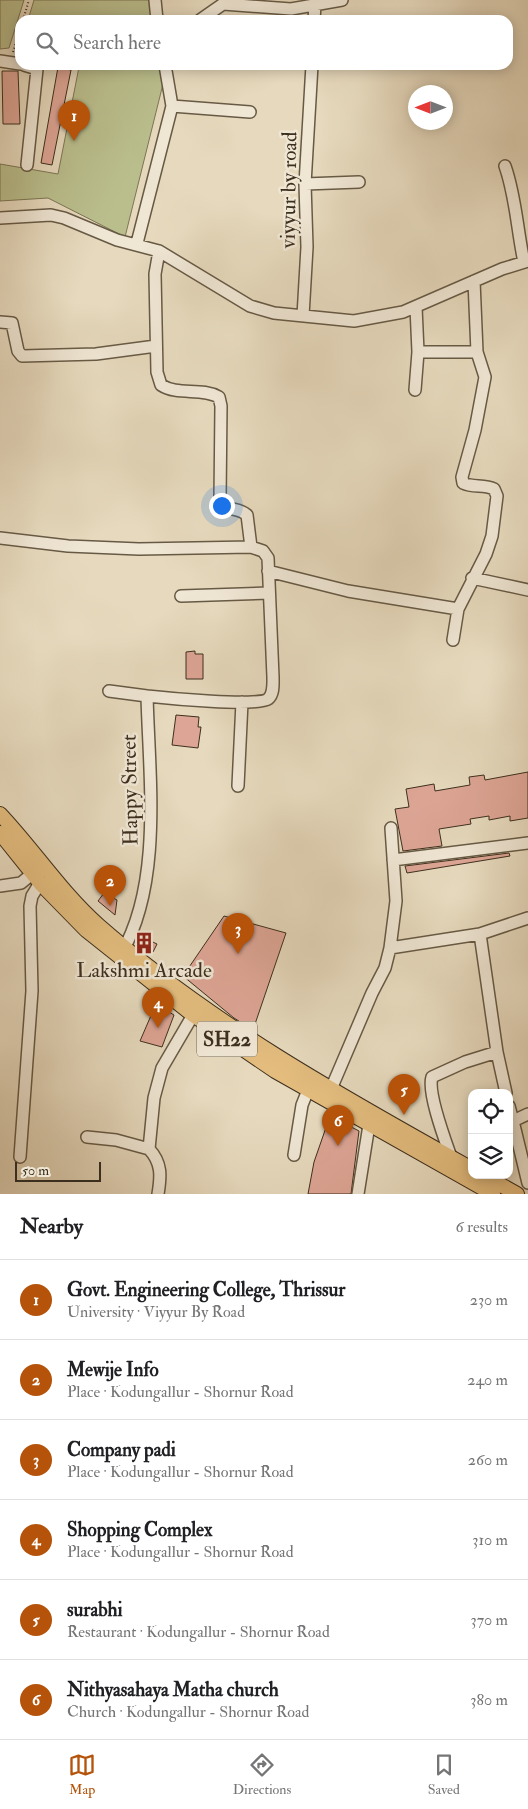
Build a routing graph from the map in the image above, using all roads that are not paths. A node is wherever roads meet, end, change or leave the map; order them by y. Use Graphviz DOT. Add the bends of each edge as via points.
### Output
graph roads {
  1 [pos="155,0"];
  2 [pos="342,0"];
  3 [pos="315,5"];
  4 [pos="156,15"];
  5 [pos="207,15"];
  6 [pos="314,15"];
  7 [pos="37,70"];
  8 [pos="166,70"];
  9 [pos="312,70"];
  10 [pos="172,106"];
  11 [pos="250,112"];
  12 [pos="26,166"];
  13 [pos="505,166"];
  14 [pos="359,182"];
  15 [pos="305,184"];
  16 [pos="0,218"];
  17 [pos="136,243"];
  18 [pos="159,251"];
  19 [pos="526,262"];
  20 [pos="474,281"];
  21 [pos="416,307"];
  22 [pos="303,316"];
  23 [pos="0,322"];
  24 [pos="156,346"];
  25 [pos="418,352"];
  26 [pos="477,352"];
  27 [pos="415,390"];
  28 [pos="0,538"];
  29 [pos="251,547"];
  30 [pos="268,571"];
  31 [pos="472,578"];
  32 [pos="528,590"];
  33 [pos="269,593"];
  34 [pos="181,596"];
  35 [pos="458,608"];
  36 [pos="453,640"];
  37 [pos="109,691"];
  38 [pos="147,696"];
  39 [pos="242,702"];
  40 [pos="238,786"];
  41 [pos="0,814"];
  42 [pos="391,828"];
  43 [pos="0,833"];
  44 [pos="528,843"];
  45 [pos="393,860"];
  46 [pos="36,879"];
  47 [pos="0,886"];
  48 [pos="528,918"];
  49 [pos="480,934"];
  50 [pos="390,948"];
  51 [pos="122,953"];
  52 [pos="193,1015"];
  53 [pos="497,1052"];
  54 [pos="331,1089"];
  55 [pos="505,1089"];
  56 [pos="308,1090"];
  57 [pos="528,1114"];
  58 [pos="513,1121"];
  59 [pos="369,1125"];
  60 [pos="87,1137"];
  61 [pos="149,1149"];
  62 [pos="294,1156"];
  63 [pos="20,1157"];
  64 [pos="451,1157"];
  65 [pos="468,1167"];
  66 [pos="490,1179"];
  67 [pos="528,1183"];
  68 [pos="158,1194"];
  69 [pos="358,1194"];
  70 [pos="494,1194"];
  71 [pos="516,1194"];
  1 -- 4 [label="street"];
  2 -- 3 [label="street"];
  3 -- 5 [label="street" via="291,9 223,4"];
  3 -- 6 [label="street"];
  7 -- 12 [label="street"];
  8 -- 10 [label="street"];
  9 -- 15 [label="street, viyyur by road"];
  10 -- 11 [label="street"];
  10 -- 17 [label="street"];
  13 -- 19 [label="street" via="514,190 517,230"];
  14 -- 15 [label="street"];
  15 -- 22 [label="street, viyyur by road" via="307,247"];
  16 -- 17 [label="street" via="51,215 117,240"];
  17 -- 18 [label="street"];
  18 -- 22 [label="street" via="250,306"];
  18 -- 24 [label="street" via="155,274"];
  19 -- 20 [label="street"];
  20 -- 21 [label="street"];
  20 -- 26 [label="street"];
  21 -- 22 [label="street" via="354,321"];
  21 -- 25 [label="street"];
  23 -- 24 [label="street" via="12,324 22,356 96,354"];
  24 -- 29 [label="street" via="160,385 169,390 211,393 218,397 221,406 220,499 223,506 242,510 247,515"];
  25 -- 26 [label="street"];
  25 -- 27 [label="street"];
  26 -- 31 [label="street" via="485,377 462,477 468,486 489,486 497,496 492,536"];
  28 -- 29 [label="street" via="68,546 139,549"];
  29 -- 30 [label="street" via="262,551 268,558"];
  30 -- 33 [label="street"];
  30 -- 35 [label="street" via="348,591"];
  31 -- 32 [label="street"];
  31 -- 35 [label="street"];
  33 -- 34 [label="street"];
  33 -- 39 [label="street" via="272,694 268,700"];
  35 -- 36 [label="street"];
  37 -- 38 [label="street"];
  38 -- 39 [label="street"];
  38 -- 51 [label="street, Happy Street" via="150,858 138,918"];
  39 -- 40 [label="street"];
  41 -- 51 [label="main road, SH22" via="64,892"];
  42 -- 45 [label="street"];
  43 -- 46 [label="main road, SH22"];
  44 -- 45 [label="street"];
  45 -- 50 [label="street" via="396,901"];
  46 -- 47 [label="street"];
  46 -- 51 [label="main road, SH22" via="86,930"];
  46 -- 63 [label="street" via="30,906 32,991"];
  48 -- 49 [label="street"];
  49 -- 50 [label="street"];
  49 -- 53 [label="street"];
  50 -- 54 [label="street" via="385,968"];
  51 -- 52 [label="main road, SH22"];
  51 -- 54 [label="main road, SH22" via="231,1028"];
  52 -- 56 [label="main road, SH22"];
  52 -- 61 [label="street" via="162,1068 154,1098"];
  53 -- 55 [label="street"];
  53 -- 64 [label="street" via="432,1077 430,1083"];
  54 -- 64 [label="main road, SH22"];
  56 -- 59 [label="main road, SH22"];
  56 -- 62 [label="street" via="302,1105"];
  57 -- 58 [label="street"];
  58 -- 67 [label="street"];
  59 -- 69 [label="street"];
  59 -- 70 [label="main road, SH22"];
  60 -- 61 [label="street" via="116,1140"];
  61 -- 68 [label="street" via="160,1168"];
  64 -- 65 [label="main road, SH22"];
  66 -- 71 [label="main road"];
}
